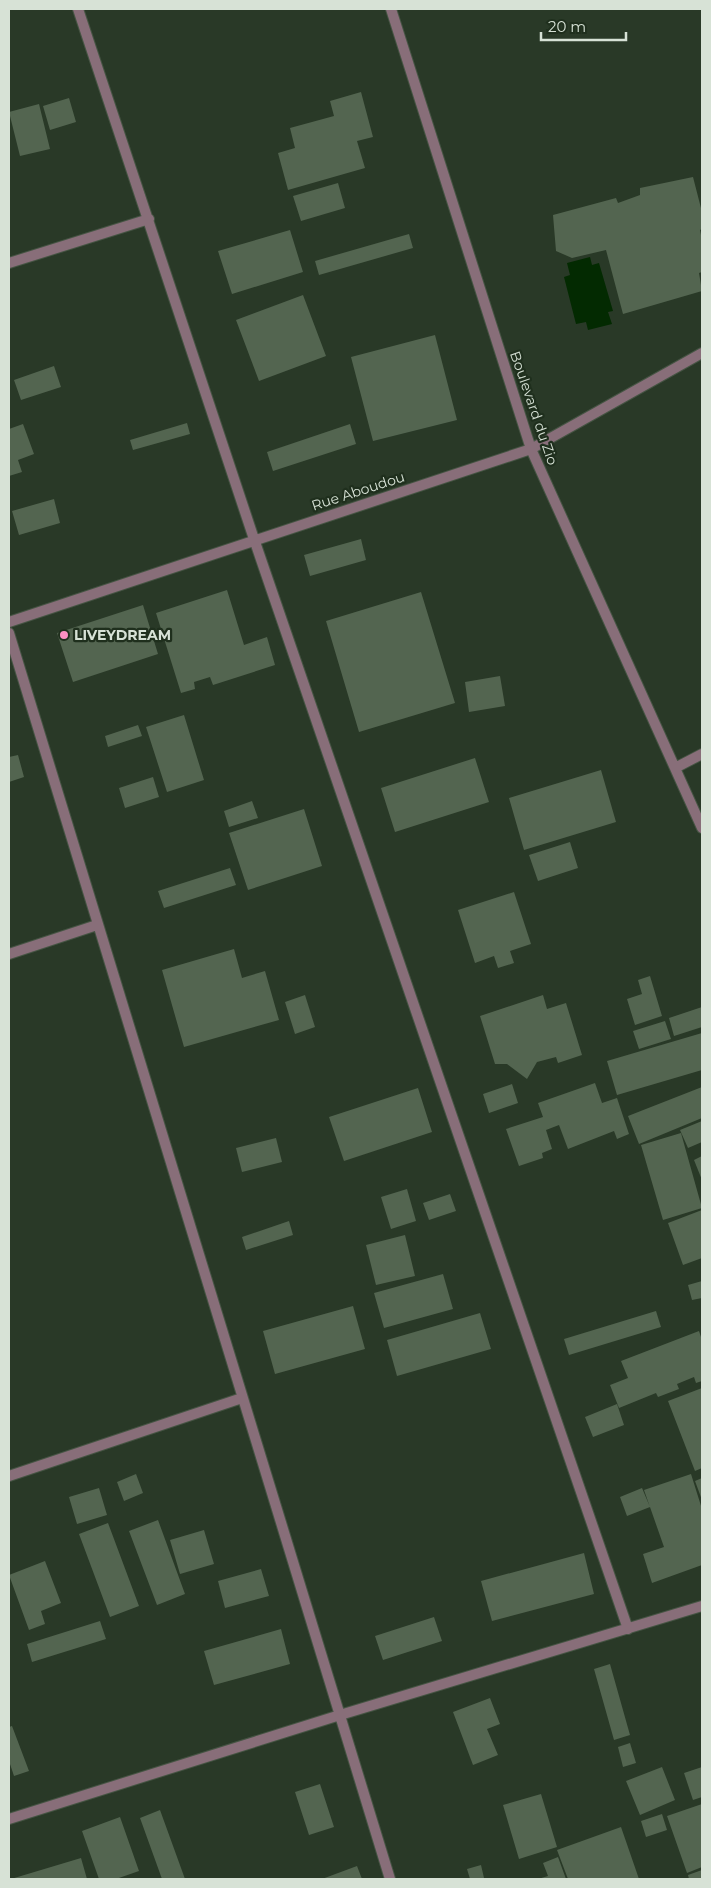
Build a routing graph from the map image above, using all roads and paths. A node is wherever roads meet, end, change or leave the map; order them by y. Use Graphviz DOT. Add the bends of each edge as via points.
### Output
graph roads {
  1 [pos="78,9"];
  2 [pos="391,9"];
  3 [pos="149,219"];
  4 [pos="9,263"];
  5 [pos="702,353"];
  6 [pos="530,448"];
  7 [pos="254,539"];
  8 [pos="9,622"];
  9 [pos="9,634"];
  10 [pos="702,754"];
  11 [pos="675,768"];
  12 [pos="702,828"];
  13 [pos="97,925"];
  14 [pos="9,954"];
  15 [pos="242,1398"];
  16 [pos="9,1476"];
  17 [pos="702,1606"];
  18 [pos="628,1629"];
  19 [pos="340,1715"];
  20 [pos="9,1819"];
  21 [pos="390,1879"];
  1 -- 3 [label="street"];
  2 -- 6 [label="street, Boulevard du Zio"];
  3 -- 4 [label="street"];
  3 -- 7 [label="street"];
  5 -- 6 [label="street, Rue Aboudou"];
  6 -- 7 [label="street, Rue Aboudou"];
  6 -- 11 [label="street, Boulevard du Zio"];
  7 -- 8 [label="street, Rue Aboudou"];
  7 -- 18 [label="street"];
  9 -- 13 [label="street"];
  10 -- 11 [label="street"];
  11 -- 12 [label="street, Boulevard du Zio"];
  13 -- 14 [label="street"];
  13 -- 15 [label="street"];
  15 -- 16 [label="street"];
  15 -- 19 [label="street"];
  17 -- 18 [label="street"];
  18 -- 19 [label="street"];
  19 -- 20 [label="street"];
  19 -- 21 [label="street"];
}
